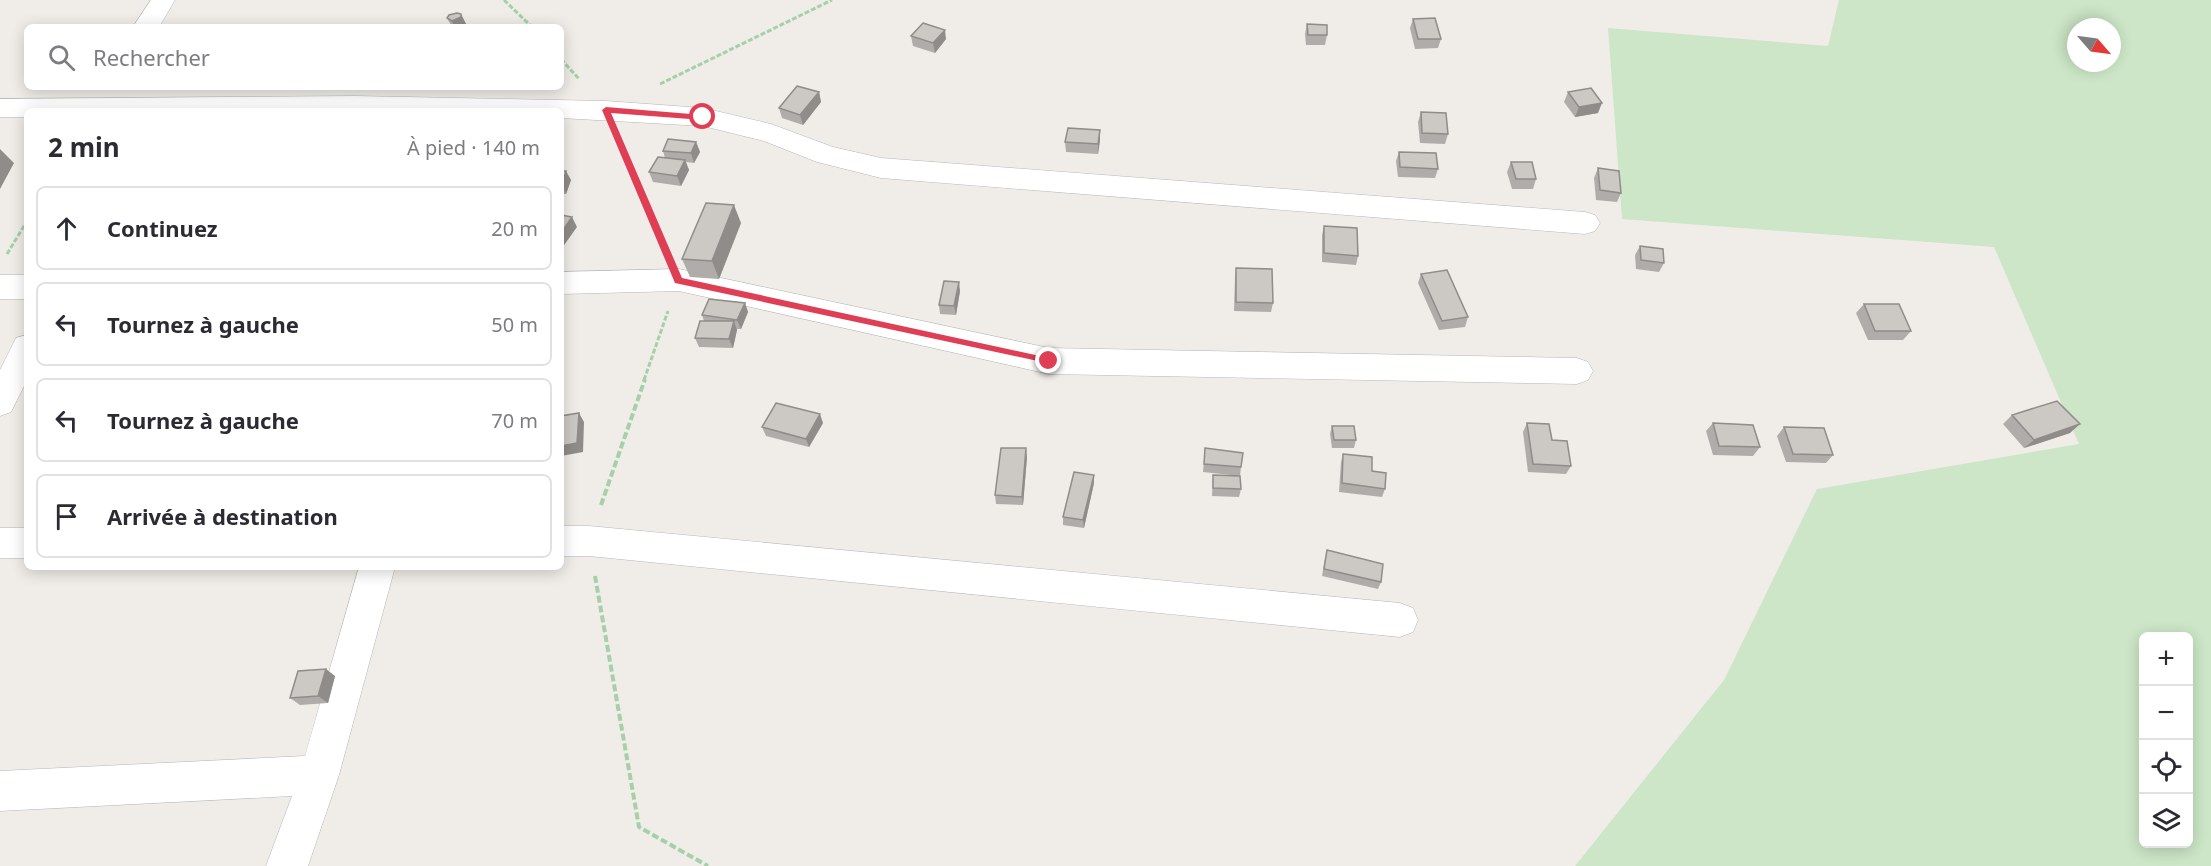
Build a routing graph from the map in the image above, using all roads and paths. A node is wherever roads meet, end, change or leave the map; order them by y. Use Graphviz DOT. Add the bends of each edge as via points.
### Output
graph roads {
  1 [pos="163,0"];
  2 [pos="504,0"];
  3 [pos="832,0"];
  4 [pos="148,24"];
  5 [pos="529,24"];
  6 [pos="564,62"];
  7 [pos="660,83"];
  8 [pos="95,90"];
  9 [pos="0,108"];
  10 [pos="74,108"];
  11 [pos="506,108"];
  12 [pos="564,109"];
  13 [pos="606,110"];
  14 [pos="1585,223"];
  15 [pos="24,226"];
  16 [pos="5,256"];
  17 [pos="679,280"];
  18 [pos="564,283"];
  19 [pos="0,287"];
  20 [pos="24,287"];
  21 [pos="24,353"];
  22 [pos="1577,371"];
  23 [pos="0,403"];
  24 [pos="575,541"];
  25 [pos="0,543"];
  26 [pos="24,543"];
  27 [pos="376,570"];
  28 [pos="1400,620"];
  29 [pos="319,775"];
  30 [pos="0,791"];
  31 [pos="287,866"];
  32 [pos="708,866"];
  1 -- 4 [label="street"];
  2 -- 5 [label="path"];
  3 -- 7 [label="path"];
  6 -- 13 [label="path"];
  8 -- 10 [label="street"];
  9 -- 10 [label="street"];
  10 -- 11 [label="street"];
  12 -- 13 [label="street"];
  13 -- 14 [label="street" via="703,117 771,133 827,155 881,168"];
  13 -- 17 [label="path"];
  15 -- 16 [label="path"];
  17 -- 18 [label="street"];
  17 -- 22 [label="street" via="1049,361"];
  17 -- 24 [label="path"];
  19 -- 20 [label="street"];
  21 -- 23 [label="street"];
  24 -- 28 [label="street"];
  24 -- 32 [label="path" via="639,827"];
  25 -- 26 [label="street"];
  27 -- 29 [label="street"];
  29 -- 30 [label="street"];
  29 -- 31 [label="street"];
}
